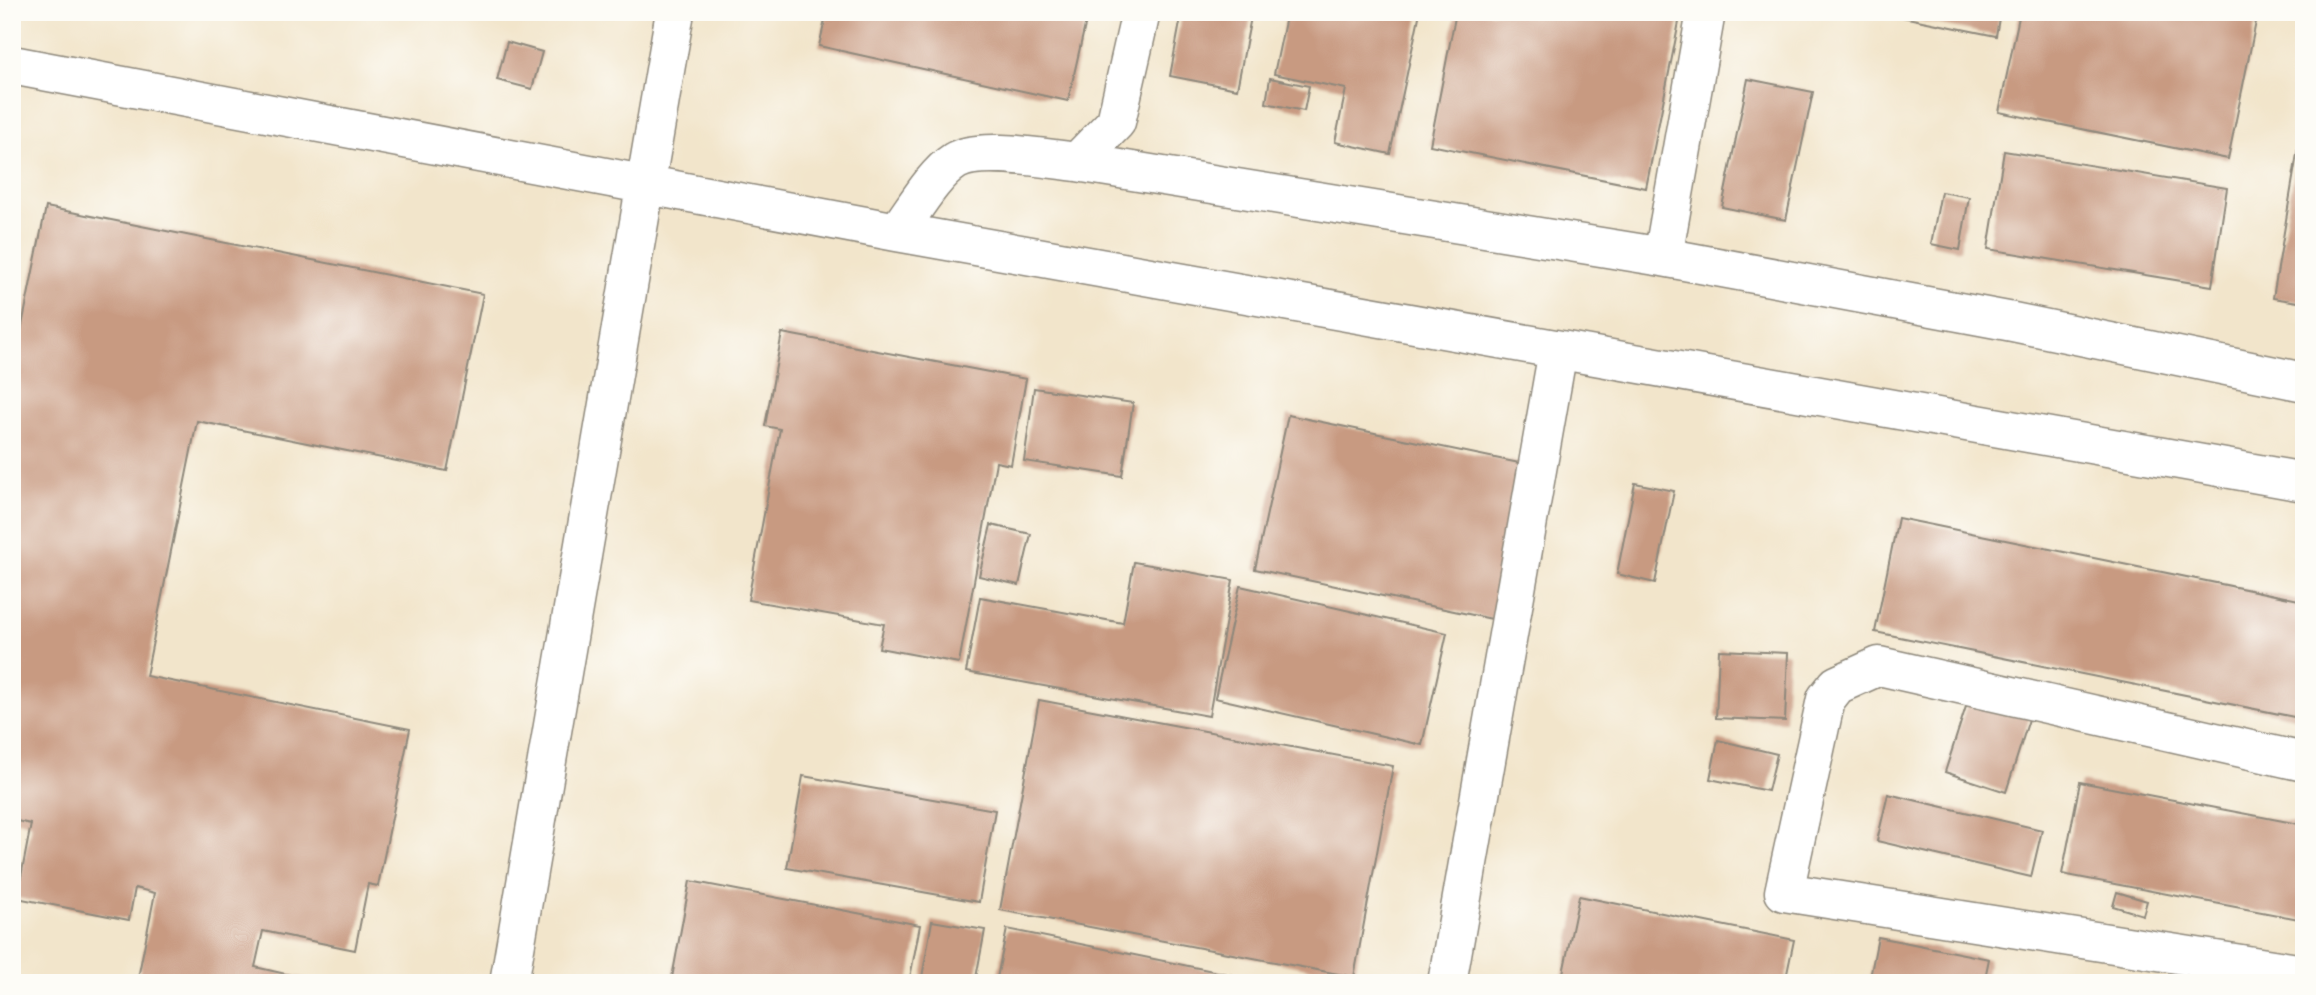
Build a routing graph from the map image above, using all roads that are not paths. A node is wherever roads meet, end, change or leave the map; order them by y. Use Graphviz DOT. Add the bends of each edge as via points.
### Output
graph roads {
  1 [pos="675,12"];
  2 [pos="1141,12"];
  3 [pos="1706,12"];
  4 [pos="12,65"];
  5 [pos="1077,162"];
  6 [pos="644,185"];
  7 [pos="897,232"];
  8 [pos="1663,257"];
  9 [pos="1558,350"];
  10 [pos="2304,382"];
  11 [pos="2304,482"];
  12 [pos="2304,762"];
  13 [pos="2304,974"];
  14 [pos="509,983"];
  15 [pos="1447,983"];
  1 -- 6 [label="street"];
  2 -- 5 [label="street" via="1116,122"];
  3 -- 8 [label="street"];
  4 -- 6 [label="street"];
  5 -- 7 [label="street" via="981,153 956,160"];
  5 -- 8 [label="street"];
  6 -- 7 [label="street"];
  6 -- 14 [label="street"];
  7 -- 9 [label="street"];
  8 -- 10 [label="street"];
  9 -- 11 [label="street"];
  9 -- 15 [label="street"];
  12 -- 13 [label="street" via="1879,666 1838,685 1826,699 1784,892"];
}
